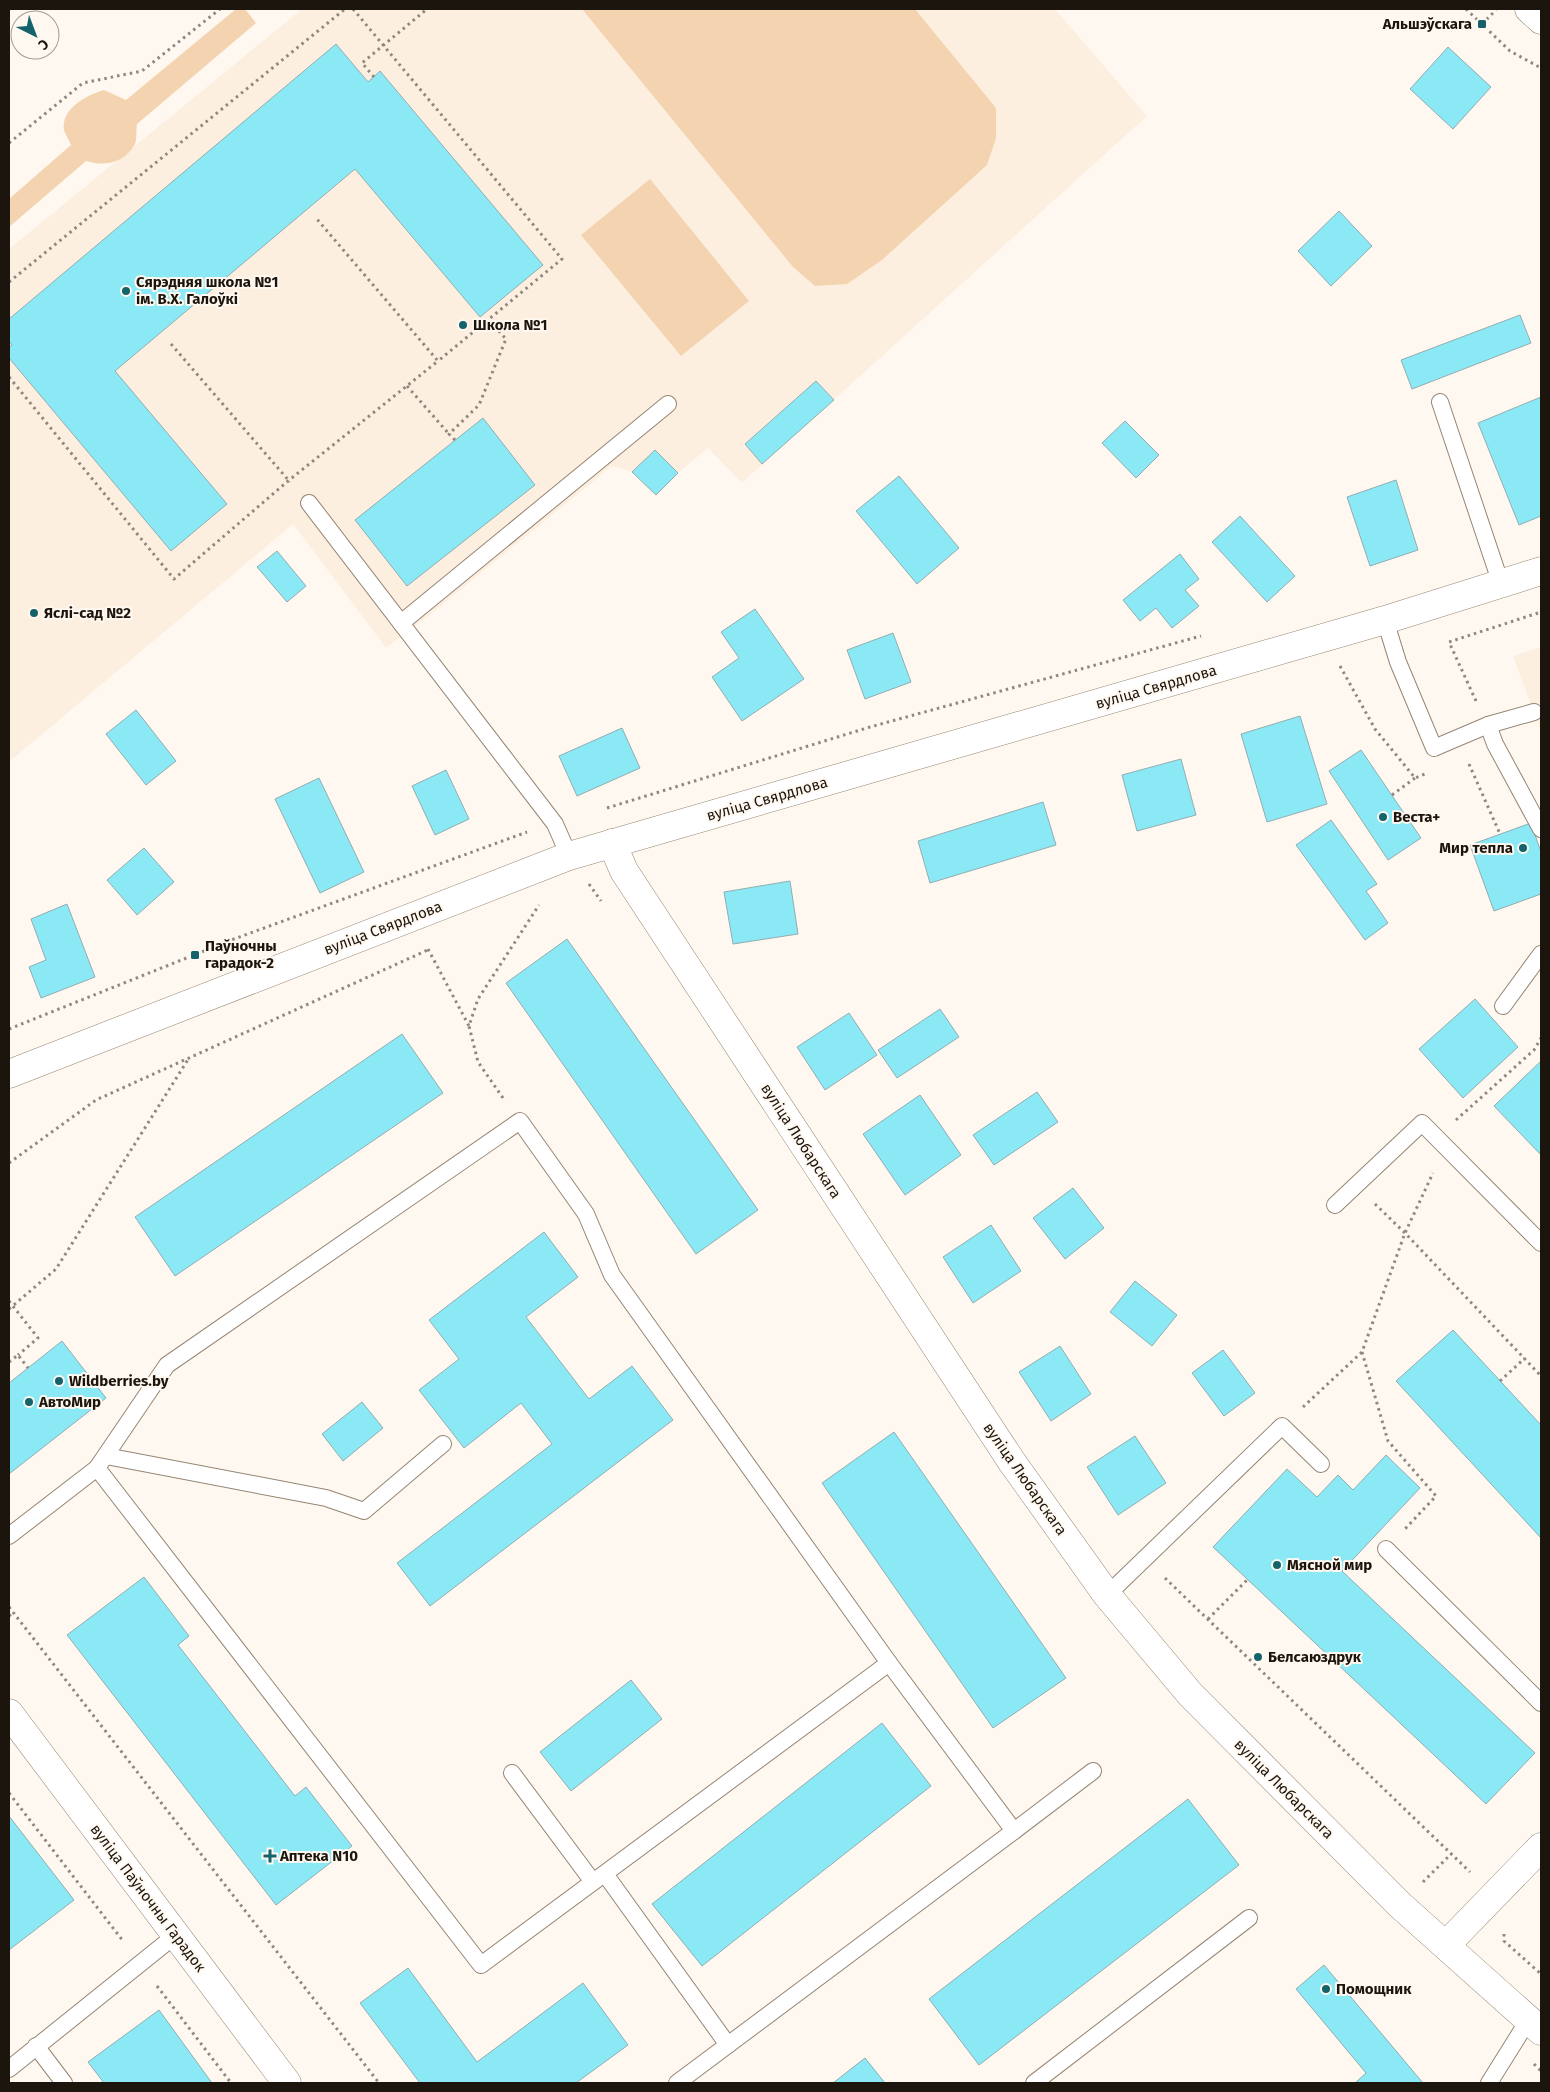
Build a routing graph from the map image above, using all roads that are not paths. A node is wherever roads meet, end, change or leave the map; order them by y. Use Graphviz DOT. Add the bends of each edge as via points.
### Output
graph roads {
  1 [pos="1529,9"];
  2 [pos="1541,20"];
  3 [pos="1440,402"];
  4 [pos="668,404"];
  5 [pos="309,503"];
  6 [pos="1541,571"];
  7 [pos="1502,584"];
  8 [pos="1385,620"];
  9 [pos="401,623"];
  10 [pos="1534,712"];
  11 [pos="1488,725"];
  12 [pos="1541,829"];
  13 [pos="612,843"];
  14 [pos="569,856"];
  15 [pos="1541,954"];
  16 [pos="1503,1006"];
  17 [pos="9,1074"];
  18 [pos="1335,1205"];
  19 [pos="1541,1243"];
  20 [pos="443,1444"];
  21 [pos="101,1462"];
  22 [pos="1321,1464"];
  23 [pos="9,1536"];
  24 [pos="1386,1549"];
  25 [pos="1107,1595"];
  26 [pos="889,1663"];
  27 [pos="1541,1703"];
  28 [pos="9,1713"];
  29 [pos="1093,1771"];
  30 [pos="512,1773"];
  31 [pos="1014,1831"];
  32 [pos="1541,1848"];
  33 [pos="599,1878"];
  34 [pos="1249,1918"];
  35 [pos="176,1934"];
  36 [pos="1446,1945"];
  37 [pos="1535,2025"];
  38 [pos="728,2045"];
  39 [pos="36,2046"];
  40 [pos="11,2063"];
  41 [pos="64,2083"];
  42 [pos="287,2083"];
  43 [pos="677,2083"];
  44 [pos="1034,2083"];
  45 [pos="1489,2083"];
  1 -- 2 [label="street"];
  3 -- 7 [label="lane"];
  4 -- 9 [label="lane"];
  5 -- 9 [label="lane"];
  6 -- 7 [label="street, вуліца Свярдлова"];
  7 -- 8 [label="street, вуліца Свярдлова"];
  8 -- 11 [label="lane" via="1398,662 1434,748"];
  8 -- 13 [label="street, вуліца Свярдлова"];
  9 -- 14 [label="lane" via="555,824"];
  10 -- 11 [label="lane"];
  11 -- 12 [label="lane"];
  13 -- 14 [label="street, вуліца Свярдлова"];
  13 -- 25 [label="street, вуліца Любарскага" via="624,871 979,1412"];
  14 -- 17 [label="street, вуліца Свярдлова"];
  15 -- 16 [label="lane"];
  18 -- 19 [label="lane" via="1422,1122"];
  20 -- 21 [label="lane" via="364,1511 326,1498"];
  21 -- 23 [label="lane"];
  21 -- 26 [label="lane" via="167,1365 520,1121 586,1214 612,1275"];
  21 -- 33 [label="lane" via="481,1965"];
  22 -- 25 [label="lane" via="1282,1426"];
  24 -- 27 [label="lane"];
  25 -- 36 [label="street, вуліца Любарскага" via="1190,1694 1400,1905"];
  26 -- 31 [label="lane"];
  26 -- 33 [label="lane"];
  28 -- 35 [label="street, вуліца Паўночны Гарадок"];
  29 -- 31 [label="lane"];
  30 -- 33 [label="lane"];
  31 -- 38 [label="lane"];
  32 -- 36 [label="street"];
  33 -- 38 [label="lane"];
  34 -- 44 [label="lane"];
  35 -- 39 [label="lane"];
  35 -- 42 [label="street, вуліца Паўночны Гарадок"];
  36 -- 37 [label="street, вуліца Любарскага"];
  37 -- 45 [label="lane"];
  38 -- 43 [label="lane"];
  39 -- 40 [label="lane"];
  39 -- 41 [label="lane"];
}
